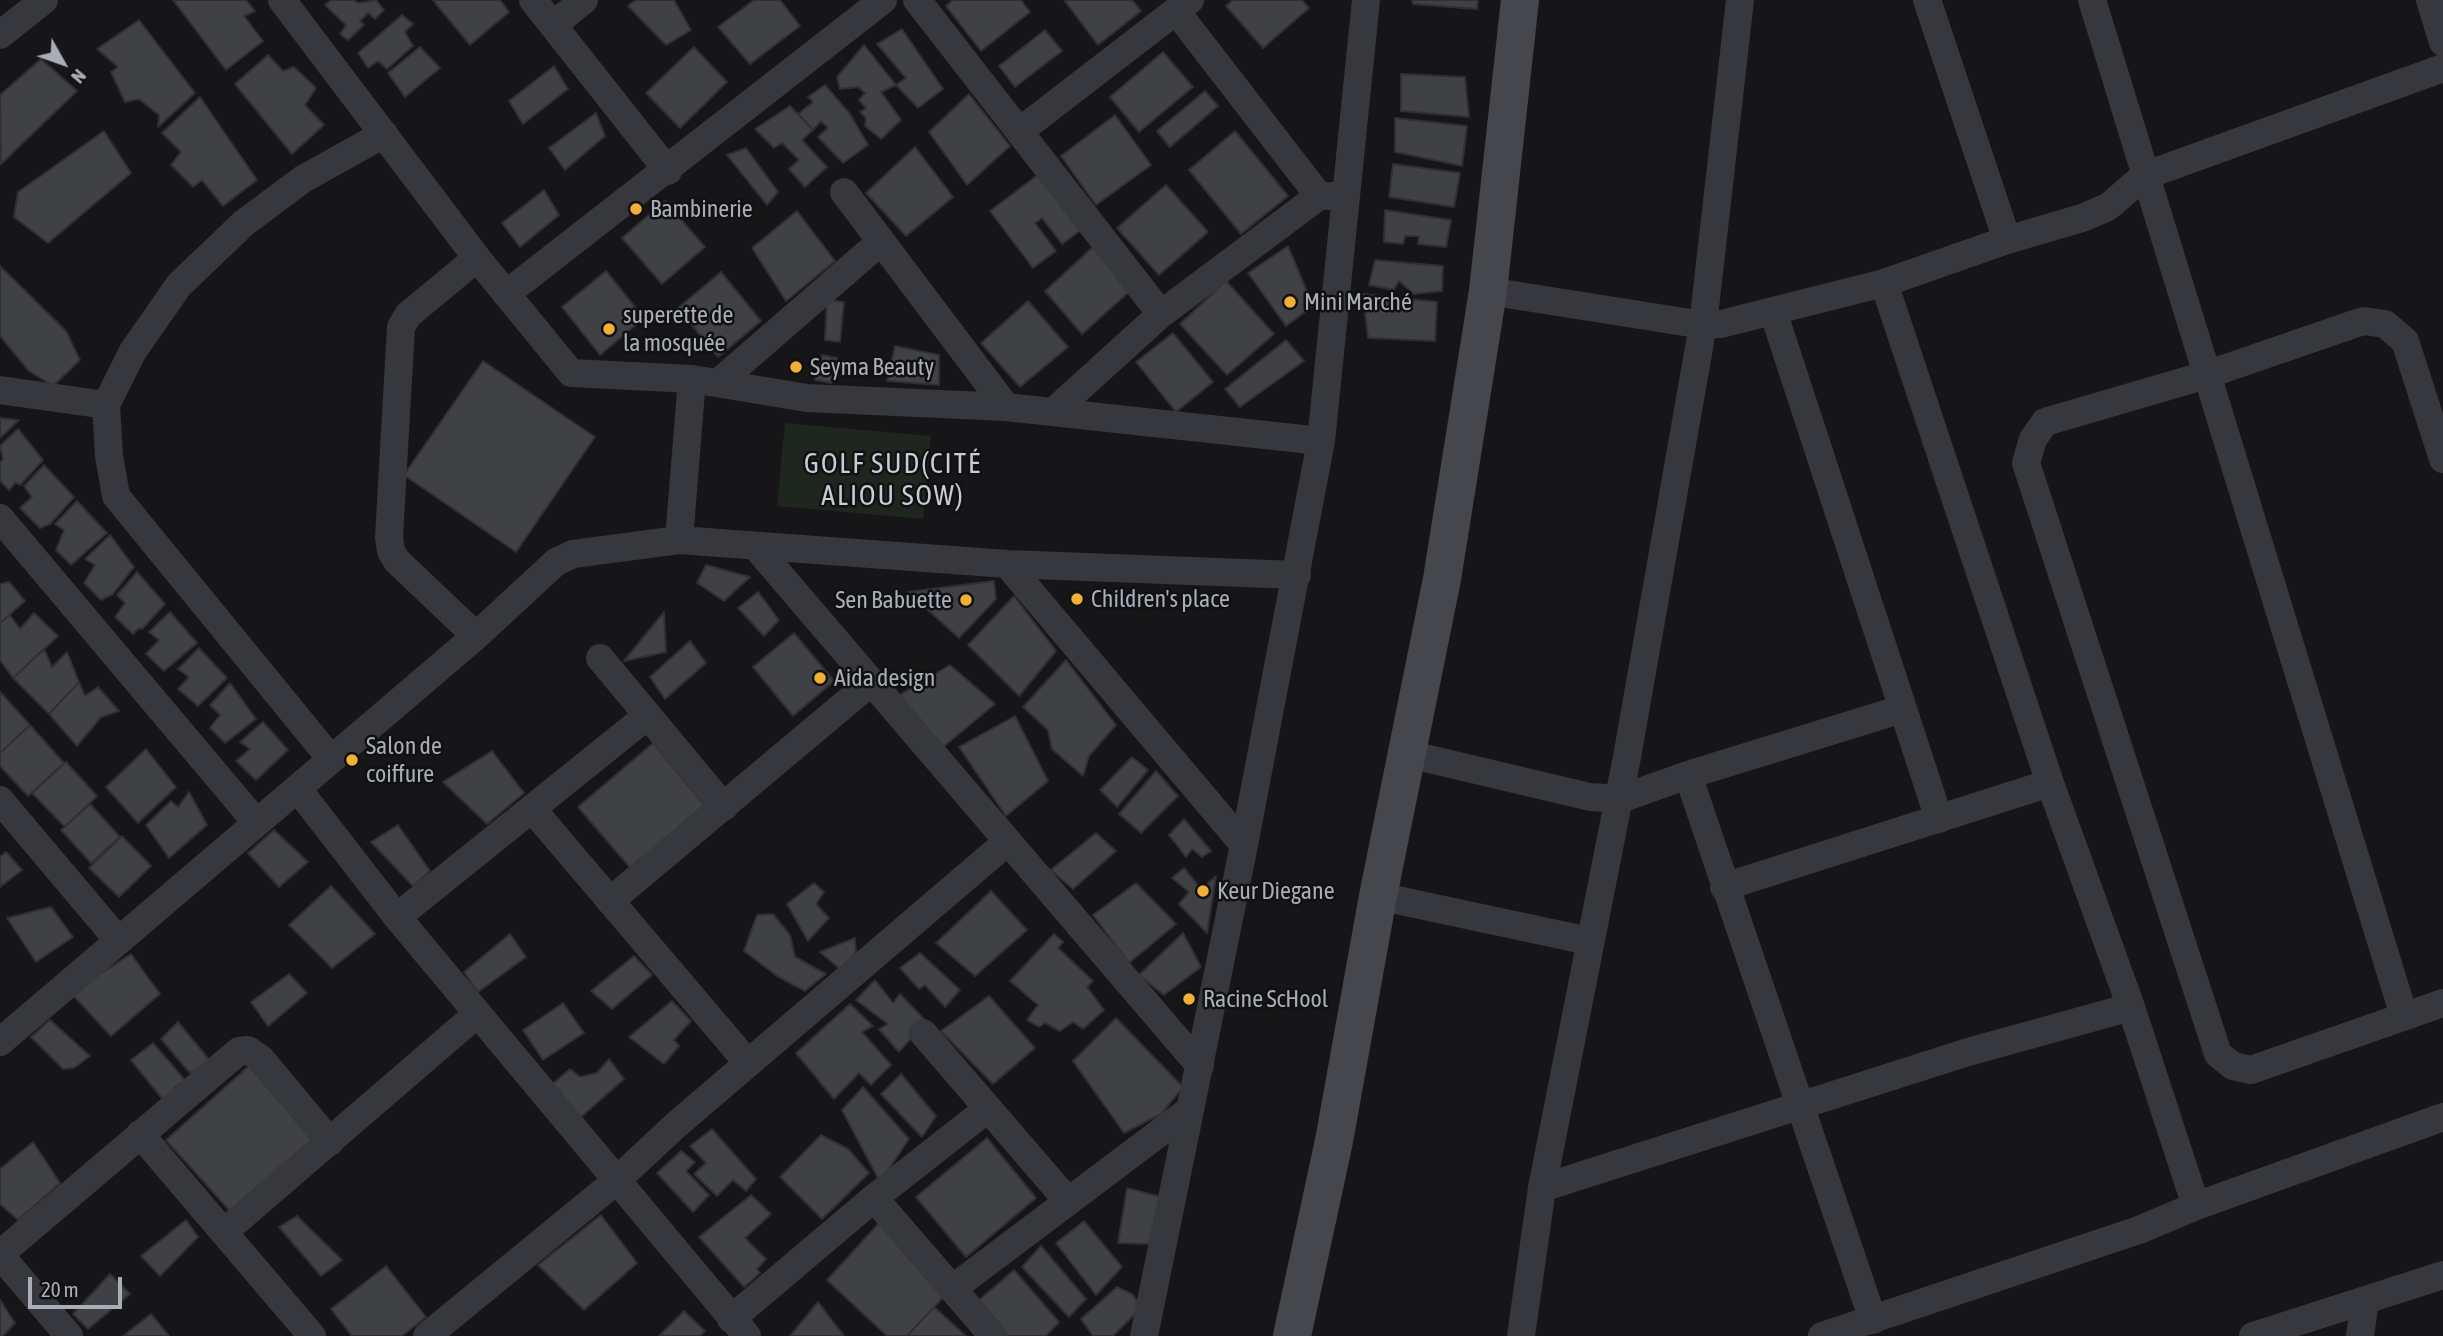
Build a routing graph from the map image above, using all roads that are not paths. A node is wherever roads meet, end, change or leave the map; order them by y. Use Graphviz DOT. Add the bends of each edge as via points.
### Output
graph roads {
  1 [pos="44,0"];
  2 [pos="282,0"];
  3 [pos="533,0"];
  4 [pos="584,0"];
  5 [pos="883,0"];
  6 [pos="917,0"];
  7 [pos="1366,0"];
  8 [pos="1520,0"];
  9 [pos="1740,0"];
  10 [pos="1927,0"];
  11 [pos="2092,0"];
  12 [pos="2430,0"];
  13 [pos="1183,6"];
  14 [pos="553,25"];
  15 [pos="0,35"];
  16 [pos="2443,42"];
  17 [pos="2443,68"];
  18 [pos="1020,131"];
  19 [pos="384,134"];
  20 [pos="668,171"];
  21 [pos="2144,176"];
  22 [pos="844,192"];
  23 [pos="1332,196"];
  24 [pos="2007,240"];
  25 [pos="880,243"];
  26 [pos="477,258"];
  27 [pos="1884,283"];
  28 [pos="1488,291"];
  29 [pos="506,294"];
  30 [pos="1773,312"];
  31 [pos="1161,314"];
  32 [pos="1703,325"];
  33 [pos="2206,375"];
  34 [pos="692,379"];
  35 [pos="719,382"];
  36 [pos="0,390"];
  37 [pos="106,405"];
  38 [pos="1006,407"];
  39 [pos="1053,412"];
  40 [pos="1321,441"];
  41 [pos="2443,459"];
  42 [pos="0,518"];
  43 [pos="679,540"];
  44 [pos="756,547"];
  45 [pos="1007,564"];
  46 [pos="1297,575"];
  47 [pos="476,636"];
  48 [pos="600,658"];
  49 [pos="870,683"];
  50 [pos="1902,709"];
  51 [pos="647,716"];
  52 [pos="1408,754"];
  53 [pos="331,759"];
  54 [pos="1688,775"];
  55 [pos="2050,783"];
  56 [pos="297,788"];
  57 [pos="1620,799"];
  58 [pos="0,800"];
  59 [pos="724,807"];
  60 [pos="533,810"];
  61 [pos="1939,819"];
  62 [pos="256,822"];
  63 [pos="1007,842"];
  64 [pos="1244,845"];
  65 [pos="1724,887"];
  66 [pos="1378,896"];
  67 [pos="610,901"];
  68 [pos="397,917"];
  69 [pos="118,940"];
  70 [pos="1590,941"];
  71 [pos="2443,1003"];
  72 [pos="2131,1007"];
  73 [pos="477,1014"];
  74 [pos="2404,1016"];
  75 [pos="923,1033"];
  76 [pos="0,1042"];
  77 [pos="748,1063"];
  78 [pos="1200,1066"];
  79 [pos="1801,1106"];
  80 [pos="986,1110"];
  81 [pos="1187,1112"];
  82 [pos="2443,1117"];
  83 [pos="141,1134"];
  84 [pos="330,1142"];
  85 [pos="616,1181"];
  86 [pos="1542,1188"];
  87 [pos="874,1198"];
  88 [pos="1067,1200"];
  89 [pos="2196,1206"];
  90 [pos="224,1232"];
  91 [pos="0,1254"];
  92 [pos="2443,1275"];
  93 [pos="952,1289"];
  94 [pos="2365,1300"];
  95 [pos="1873,1320"];
  96 [pos="739,1327"];
  97 [pos="69,1336"];
  98 [pos="312,1336"];
  99 [pos="427,1336"];
  100 [pos="993,1336"];
  101 [pos="1144,1336"];
  102 [pos="1292,1336"];
  103 [pos="1521,1336"];
  104 [pos="1822,1336"];
  105 [pos="2253,1336"];
  106 [pos="2360,1336"];
  1 -- 15 [label="street"];
  2 -- 19 [label="street"];
  3 -- 14 [label="street"];
  4 -- 14 [label="street"];
  5 -- 20 [label="street"];
  6 -- 18 [label="street"];
  7 -- 23 [label="street"];
  8 -- 28 [label="main road"];
  9 -- 32 [label="street"];
  10 -- 24 [label="street"];
  11 -- 21 [label="street"];
  12 -- 16 [label="street"];
  13 -- 18 [label="street"];
  13 -- 23 [label="street"];
  14 -- 20 [label="street"];
  17 -- 21 [label="street"];
  18 -- 31 [label="street"];
  19 -- 26 [label="street"];
  19 -- 37 [label="street" via="303,179 244,223 179,285 133,351"];
  20 -- 29 [label="street"];
  21 -- 24 [label="street" via="2108,207"];
  21 -- 33 [label="street"];
  22 -- 25 [label="street"];
  23 -- 31 [label="street"];
  23 -- 40 [label="street"];
  24 -- 27 [label="street"];
  25 -- 35 [label="street"];
  25 -- 38 [label="street"];
  26 -- 29 [label="street"];
  26 -- 47 [label="street" via="408,314 401,327 389,537 397,561"];
  27 -- 30 [label="street"];
  27 -- 55 [label="street"];
  28 -- 32 [label="street"];
  28 -- 52 [label="main road" via="1443,579"];
  29 -- 34 [label="street" via="571,373"];
  30 -- 32 [label="street"];
  30 -- 50 [label="street"];
  31 -- 39 [label="street"];
  32 -- 57 [label="street"];
  33 -- 41 [label="street" via="2363,321 2385,324 2405,341"];
  33 -- 74 [label="street"];
  33 -- 74 [label="street" via="2045,422 2033,439 2026,463 2218,1054 2233,1066 2251,1070"];
  34 -- 35 [label="street"];
  34 -- 43 [label="street"];
  35 -- 38 [label="street" via="807,398"];
  36 -- 37 [label="street"];
  37 -- 53 [label="street" via="108,456 116,496"];
  38 -- 39 [label="street"];
  39 -- 40 [label="street"];
  40 -- 46 [label="street"];
  42 -- 62 [label="street"];
  43 -- 44 [label="street"];
  43 -- 47 [label="street" via="573,554 556,562"];
  44 -- 45 [label="street"];
  44 -- 49 [label="street"];
  45 -- 46 [label="street"];
  45 -- 64 [label="street"];
  46 -- 64 [label="street"];
  47 -- 53 [label="street"];
  48 -- 51 [label="street"];
  49 -- 59 [label="street"];
  49 -- 63 [label="street"];
  50 -- 54 [label="street"];
  50 -- 61 [label="street"];
  51 -- 59 [label="street"];
  51 -- 60 [label="street"];
  52 -- 57 [label="street" via="1590,797"];
  52 -- 66 [label="main road"];
  53 -- 56 [label="street"];
  54 -- 57 [label="street"];
  54 -- 65 [label="street"];
  55 -- 61 [label="street"];
  55 -- 72 [label="street"];
  56 -- 62 [label="street"];
  56 -- 68 [label="street"];
  57 -- 70 [label="street"];
  58 -- 69 [label="street"];
  59 -- 67 [label="street"];
  60 -- 67 [label="street"];
  60 -- 68 [label="street"];
  61 -- 65 [label="street"];
  62 -- 69 [label="street"];
  63 -- 77 [label="street"];
  63 -- 78 [label="street"];
  64 -- 78 [label="street"];
  65 -- 79 [label="street"];
  66 -- 70 [label="street"];
  66 -- 102 [label="main road" via="1334,1141"];
  67 -- 77 [label="street"];
  68 -- 73 [label="street"];
  69 -- 76 [label="street"];
  70 -- 86 [label="street"];
  71 -- 74 [label="street"];
  72 -- 79 [label="street" via="1968,1052"];
  72 -- 89 [label="street"];
  73 -- 84 [label="street"];
  73 -- 85 [label="street"];
  75 -- 80 [label="street"];
  77 -- 85 [label="street"];
  78 -- 81 [label="street"];
  79 -- 86 [label="street"];
  79 -- 95 [label="street"];
  80 -- 87 [label="street"];
  80 -- 88 [label="street"];
  81 -- 88 [label="street"];
  81 -- 101 [label="street"];
  82 -- 89 [label="street"];
  83 -- 84 [label="street" via="239,1051 248,1050 261,1059"];
  83 -- 90 [label="street"];
  83 -- 91 [label="street"];
  84 -- 90 [label="street"];
  85 -- 96 [label="street"];
  85 -- 99 [label="street"];
  86 -- 103 [label="street"];
  87 -- 93 [label="street"];
  87 -- 96 [label="street"];
  88 -- 93 [label="street"];
  89 -- 95 [label="street"];
  90 -- 98 [label="street"];
  91 -- 97 [label="street"];
  92 -- 94 [label="street"];
  93 -- 100 [label="street"];
  94 -- 105 [label="street"];
  94 -- 106 [label="street"];
  95 -- 104 [label="street"];
}
